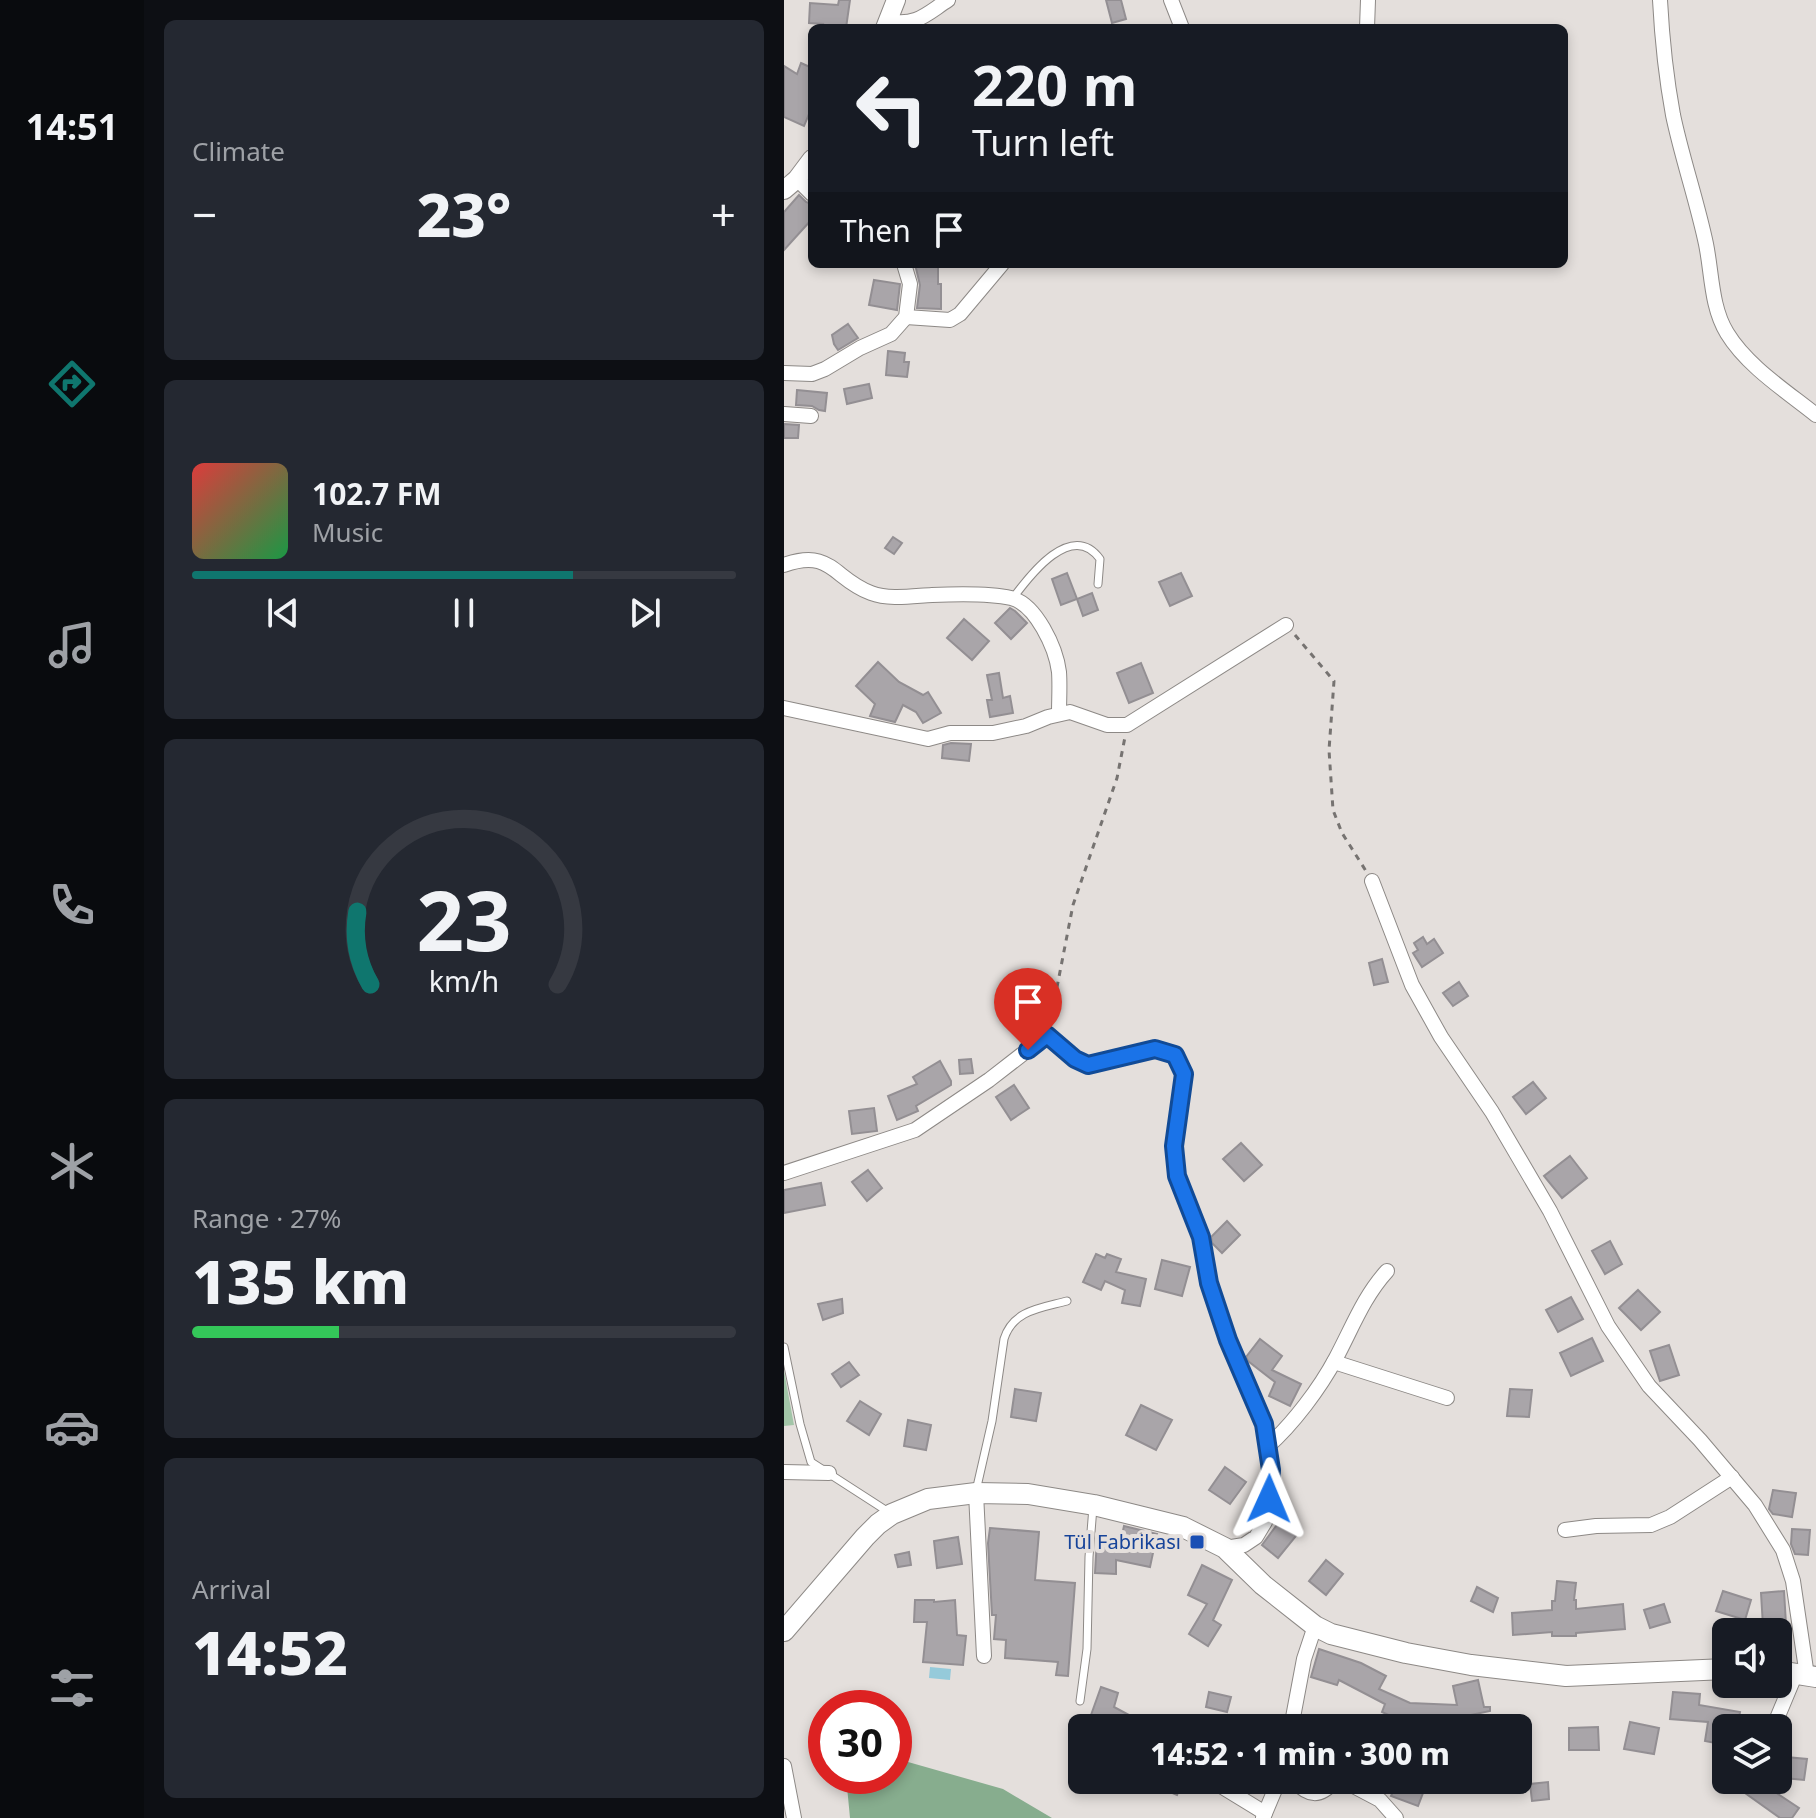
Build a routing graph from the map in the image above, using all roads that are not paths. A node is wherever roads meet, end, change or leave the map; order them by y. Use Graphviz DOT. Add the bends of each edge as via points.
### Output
graph roads {
  1 [pos="896,0"];
  2 [pos="948,0"];
  3 [pos="1171,0"];
  4 [pos="1368,0"];
  5 [pos="1660,0"];
  6 [pos="886,24"];
  7 [pos="905,24"];
  8 [pos="1180,24"];
  9 [pos="1367,24"];
  10 [pos="808,164"];
  11 [pos="790,184"];
  12 [pos="905,268"];
  13 [pos="999,268"];
  14 [pos="906,317"];
  15 [pos="784,373"];
  16 [pos="784,414"];
  17 [pos="1816,415"];
  18 [pos="811,416"];
  19 [pos="784,565"];
  20 [pos="1098,584"];
  21 [pos="1013,598"];
  22 [pos="1286,625"];
  23 [pos="784,708"];
  24 [pos="1059,714"];
  25 [pos="1372,881"];
  26 [pos="784,1173"];
  27 [pos="1387,1271"];
  28 [pos="1067,1301"];
  29 [pos="784,1347"];
  30 [pos="1334,1362"];
  31 [pos="1447,1398"];
  32 [pos="1267,1447"];
  33 [pos="784,1472"];
  34 [pos="829,1473"];
  35 [pos="1732,1477"];
  36 [pos="976,1493"];
  37 [pos="1094,1505"];
  38 [pos="892,1514"];
  39 [pos="1565,1530"];
  40 [pos="1225,1548"];
  41 [pos="1315,1626"];
  42 [pos="784,1631"];
  43 [pos="984,1656"];
  44 [pos="1712,1670"];
  45 [pos="1799,1674"];
  46 [pos="1080,1701"];
  47 [pos="1294,1714"];
  48 [pos="1780,1714"];
  49 [pos="784,1766"];
  50 [pos="1232,1794"];
  51 [pos="1273,1794"];
  52 [pos="1369,1794"];
  53 [pos="1264,1815"];
  54 [pos="794,1818"];
  55 [pos="1396,1818"];
  1 -- 6 [label="street"];
  2 -- 7 [label="street"];
  3 -- 8 [label="street"];
  4 -- 9 [label="street"];
  5 -- 17 [label="street" via="1673,116 1707,247 1717,314 1754,364"];
  10 -- 11 [label="street"];
  12 -- 14 [label="street" via="910,284"];
  13 -- 14 [label="street" via="950,320"];
  14 -- 15 [label="street" via="891,334 825,369"];
  16 -- 18 [label="street"];
  19 -- 21 [label="street" via="827,563 872,594"];
  20 -- 21 [label="lane" via="1100,559 1089,548 1075,546 1049,558"];
  21 -- 24 [label="street" via="1030,608 1048,638 1059,669"];
  22 -- 24 [label="street" via="1127,725"];
  23 -- 24 [label="street" via="928,739 993,733"];
  25 -- 35 [label="street" via="1412,985 1550,1211 1608,1326 1649,1386"];
  26 -- 32 [label="street" via="915,1130 1047,1035 1088,1065 1155,1049 1175,1055 1184,1074 1174,1146 1177,1176 1201,1237 1228,1340 1264,1424"];
  27 -- 30 [label="street" via="1373,1287"];
  28 -- 36 [label="lane" via="1024,1313 1006,1333"];
  29 -- 34 [label="lane" via="811,1462"];
  30 -- 31 [label="street"];
  30 -- 32 [label="street"];
  32 -- 40 [label="street" via="1271,1470 1265,1522 1244,1545"];
  33 -- 34 [label="street"];
  34 -- 38 [label="lane"];
  35 -- 39 [label="street" via="1651,1525"];
  35 -- 45 [label="street" via="1783,1550 1793,1581"];
  36 -- 37 [label="main road" via="1028,1494"];
  36 -- 38 [label="main road" via="928,1499"];
  36 -- 43 [label="street"];
  37 -- 40 [label="main road" via="1183,1527"];
  37 -- 46 [label="lane"];
  38 -- 42 [label="main road" via="865,1537"];
  40 -- 41 [label="main road"];
  41 -- 44 [label="main road" via="1406,1653 1566,1676"];
  41 -- 47 [label="street"];
  45 -- 48 [label="street"];
  49 -- 54 [label="street"];
  50 -- 53 [label="street"];
  51 -- 53 [label="street"];
  52 -- 55 [label="street"];
}
